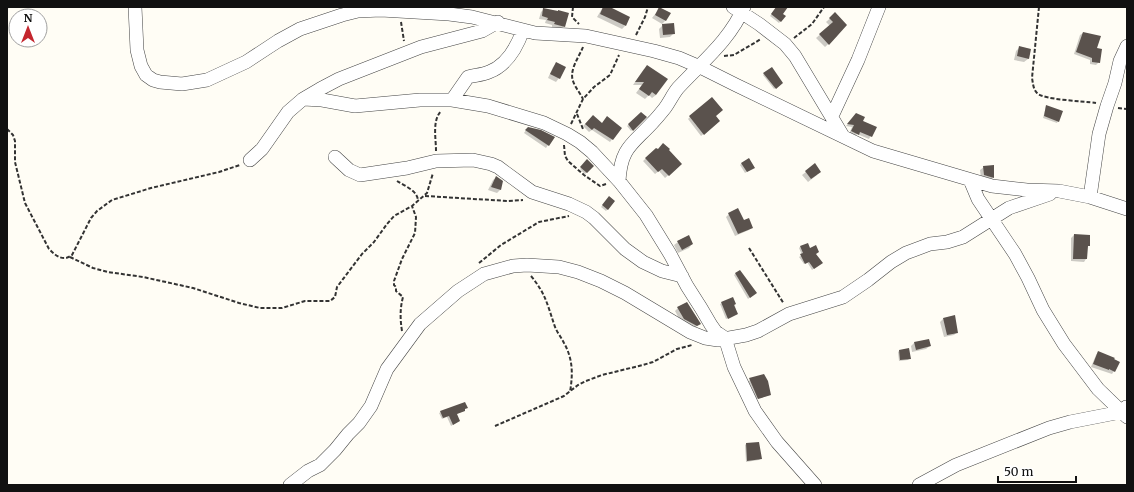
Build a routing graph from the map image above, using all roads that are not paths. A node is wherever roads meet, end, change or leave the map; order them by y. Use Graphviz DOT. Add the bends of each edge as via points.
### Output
graph roads {
  1 [pos="135,7"];
  2 [pos="879,7"];
  3 [pos="740,8"];
  4 [pos="498,22"];
  5 [pos="523,30"];
  6 [pos="1127,46"];
  7 [pos="700,67"];
  8 [pos="303,99"];
  9 [pos="452,100"];
  10 [pos="832,116"];
  11 [pos="843,136"];
  12 [pos="335,157"];
  13 [pos="250,160"];
  14 [pos="616,177"];
  15 [pos="970,180"];
  16 [pos="1059,191"];
  17 [pos="1090,197"];
  18 [pos="1127,209"];
  19 [pos="993,219"];
  20 [pos="682,276"];
  21 [pos="726,339"];
  22 [pos="1125,411"];
  23 [pos="290,485"];
  24 [pos="815,485"];
  25 [pos="919,485"];
  1 -- 4 [label="street" via="137,50 146,75 153,80 182,84 207,80 246,62 300,29 358,11 449,14"];
  2 -- 10 [label="street"];
  3 -- 7 [label="street" via="727,35"];
  3 -- 10 [label="street" via="796,56"];
  4 -- 5 [label="street"];
  4 -- 8 [label="street" via="482,31 442,40 339,79"];
  5 -- 7 [label="street" via="586,36 679,58"];
  5 -- 9 [label="street" via="507,60 488,73 468,77"];
  6 -- 17 [label="street" via="1106,106 1096,149"];
  7 -- 11 [label="street"];
  7 -- 14 [label="street" via="678,88 661,113 631,143"];
  8 -- 9 [label="street" via="355,106"];
  8 -- 13 [label="street" via="288,112 262,149"];
  9 -- 14 [label="street" via="488,106 550,125 580,142"];
  10 -- 11 [label="street"];
  11 -- 15 [label="street" via="873,151"];
  12 -- 20 [label="street" via="356,174 436,162 465,160 491,164 532,192 586,212 643,262"];
  14 -- 20 [label="street" via="653,225"];
  15 -- 16 [label="street" via="992,186"];
  15 -- 19 [label="street" via="978,199"];
  16 -- 17 [label="street"];
  16 -- 19 [label="street" via="1009,208"];
  17 -- 18 [label="street"];
  19 -- 21 [label="street" via="963,237 930,244 906,253 843,297 789,314 758,331"];
  19 -- 22 [label="street" via="1064,344 1098,388"];
  20 -- 21 [label="street" via="713,329"];
  21 -- 23 [label="street" via="710,340 690,332 625,293 578,272 559,267 520,265 484,274 458,291 420,324 387,370 371,406 359,423 320,465"];
  21 -- 24 [label="street" via="734,367 755,411 777,442"];
  22 -- 25 [label="street" via="1049,428 956,465"];
}
